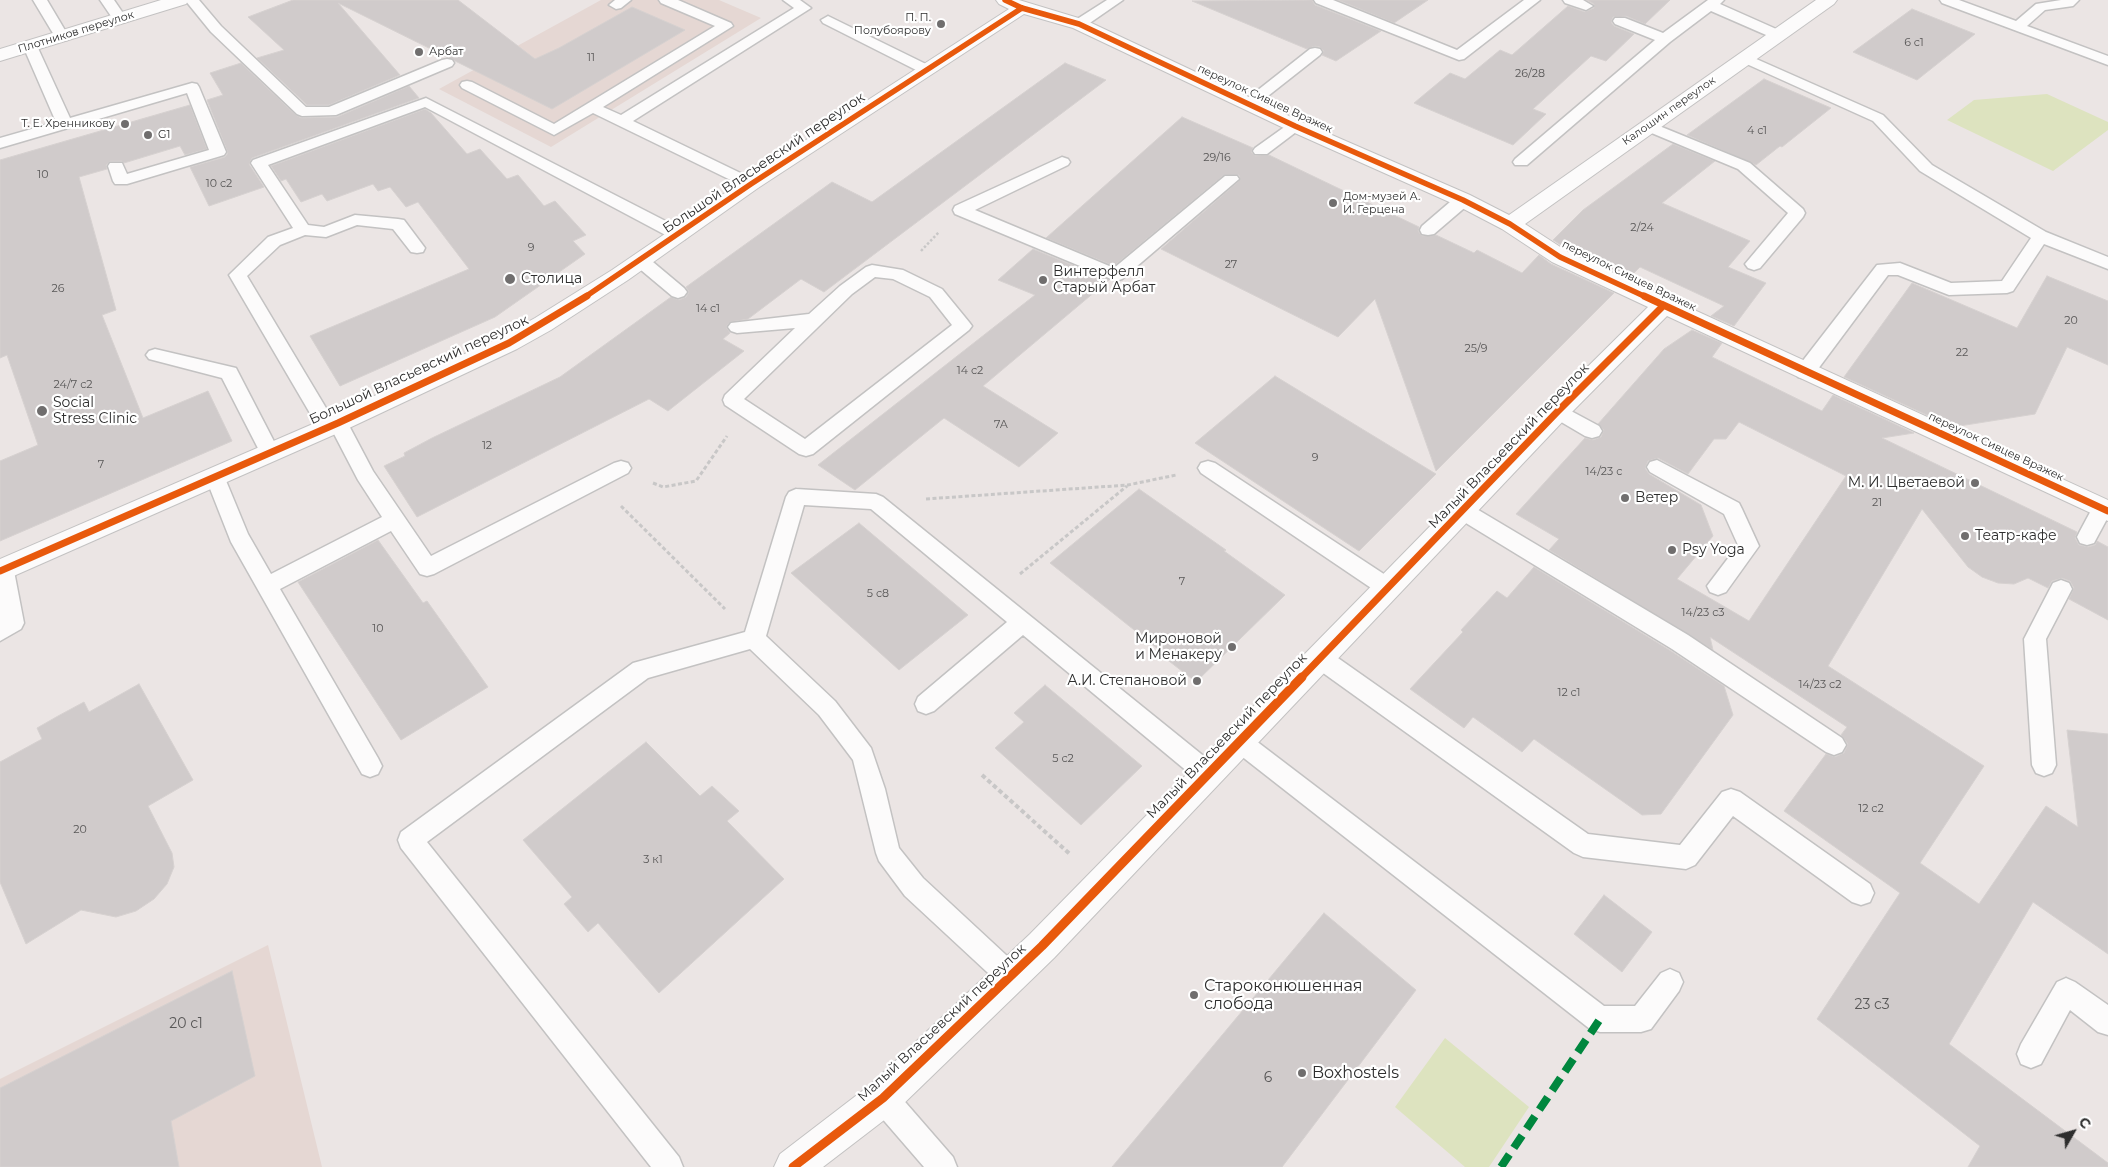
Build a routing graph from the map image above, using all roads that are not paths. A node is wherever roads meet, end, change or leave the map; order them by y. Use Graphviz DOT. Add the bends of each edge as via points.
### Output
graph roads {
  1 [pos="40,0"];
  2 [pos="107,0"];
  3 [pos="180,0"];
  4 [pos="192,0"];
  5 [pos="666,0"];
  6 [pos="790,0"];
  7 [pos="1116,0"];
  8 [pos="1321,0"];
  9 [pos="1570,0"];
  10 [pos="1828,0"];
  11 [pos="1947,0"];
  12 [pos="2072,0"];
  13 [pos="1522,3"];
  14 [pos="1713,3"];
  15 [pos="1013,4"];
  16 [pos="1586,6"];
  17 [pos="1363,17"];
  18 [pos="120,19"];
  19 [pos="828,20"];
  20 [pos="1620,21"];
  21 [pos="1079,24"];
  22 [pos="1351,26"];
  23 [pos="2017,26"];
  24 [pos="1778,35"];
  25 [pos="62,37"];
  26 [pos="1664,39"];
  27 [pos="30,46"];
  28 [pos="1315,52"];
  29 [pos="0,55"];
  30 [pos="1745,58"];
  31 [pos="2108,61"];
  32 [pos="447,63"];
  33 [pos="928,70"];
  34 [pos="467,85"];
  35 [pos="1249,104"];
  36 [pos="592,106"];
  37 [pos="99,114"];
  38 [pos="622,121"];
  39 [pos="65,124"];
  40 [pos="1295,126"];
  41 [pos="1647,126"];
  42 [pos="105,130"];
  43 [pos="0,142"];
  44 [pos="1261,151"];
  45 [pos="1062,162"];
  46 [pos="1521,162"];
  47 [pos="116,166"];
  48 [pos="1231,178"];
  49 [pos="751,184"];
  50 [pos="1463,200"];
  51 [pos="1510,224"];
  52 [pos="303,230"];
  53 [pos="1428,230"];
  54 [pos="679,234"];
  55 [pos="2040,236"];
  56 [pos="417,248"];
  57 [pos="641,261"];
  58 [pos="2108,263"];
  59 [pos="1754,264"];
  60 [pos="678,292"];
  61 [pos="1664,306"];
  62 [pos="814,320"];
  63 [pos="737,328"];
  64 [pos="155,355"];
  65 [pos="1805,372"];
  66 [pos="1558,411"];
  67 [pos="333,425"];
  68 [pos="1592,431"];
  69 [pos="270,453"];
  70 [pos="1657,467"];
  71 [pos="621,468"];
  72 [pos="1208,468"];
  73 [pos="215,476"];
  74 [pos="2105,510"];
  75 [pos="1463,511"];
  76 [pos="395,520"];
  77 [pos="2087,537"];
  78 [pos="1,571"];
  79 [pos="267,586"];
  80 [pos="1718,586"];
  81 [pos="1388,588"];
  82 [pos="2061,589"];
  83 [pos="1023,622"];
  84 [pos="0,632"];
  85 [pos="754,639"];
  86 [pos="1320,658"];
  87 [pos="926,704"];
  88 [pos="1240,741"];
  89 [pos="1834,745"];
  90 [pos="2044,765"];
  91 [pos="370,766"];
  92 [pos="1208,774"];
  93 [pos="1861,893"];
  94 [pos="1010,976"];
  95 [pos="1670,982"];
  96 [pos="2108,1022"];
  97 [pos="2031,1054"];
  98 [pos="883,1098"];
  99 [pos="669,1167"];
  100 [pos="792,1167"];
  101 [pos="944,1167"];
  1 -- 25 [label="lane"];
  2 -- 18 [label="lane"];
  3 -- 18 [label="street, Плотников переулок"];
  4 -- 32 [label="lane" via="216,29 302,112 331,112"];
  5 -- 36 [label="lane" via="726,26"];
  6 -- 38 [label="lane" via="804,8"];
  7 -- 21 [label="lane"];
  8 -- 17 [label="lane"];
  9 -- 16 [label="lane"];
  10 -- 24 [label="street, Калошин переулок"];
  11 -- 23 [label="lane"];
  12 -- 23 [label="lane" via="2041,7"];
  13 -- 17 [label="lane" via="1459,56"];
  14 -- 24 [label="lane"];
  14 -- 26 [label="lane"];
  15 -- 21 [label="street, переулок Сивцев Вражек"];
  15 -- 33 [label="street, Большой Власьевский переулок"];
  17 -- 22 [label="lane"];
  18 -- 25 [label="street, Плотников переулок"];
  19 -- 33 [label="lane"];
  20 -- 26 [label="lane"];
  21 -- 35 [label="street, переулок Сивцев Вражек"];
  23 -- 31 [label="lane"];
  24 -- 30 [label="street, Калошин переулок"];
  25 -- 27 [label="street, Плотников переулок"];
  26 -- 46 [label="lane"];
  27 -- 29 [label="street, Плотников переулок"];
  27 -- 39 [label="lane"];
  28 -- 35 [label="lane"];
  30 -- 41 [label="street, Калошин переулок"];
  30 -- 55 [label="lane" via="1878,118 1926,168"];
  33 -- 49 [label="street, Большой Власьевский переулок"];
  34 -- 36 [label="lane" via="554,130"];
  35 -- 40 [label="street, переулок Сивцев Вражек"];
  36 -- 38 [label="lane"];
  37 -- 39 [label="lane"];
  37 -- 42 [label="lane"];
  37 -- 47 [label="lane" via="192,87 218,152 121,181"];
  38 -- 49 [label="lane"];
  39 -- 43 [label="lane"];
  40 -- 44 [label="lane"];
  40 -- 50 [label="street, переулок Сивцев Вражек"];
  41 -- 51 [label="street, Калошин переулок"];
  41 -- 59 [label="lane" via="1744,166 1797,213"];
  45 -- 48 [label="lane" via="961,210 1116,275"];
  49 -- 54 [label="street, Большой Власьевский переулок"];
  50 -- 51 [label="street, переулок Сивцев Вражек"];
  50 -- 53 [label="lane"];
  51 -- 61 [label="street, переулок Сивцев Вражек" via="1560,257"];
  52 -- 54 [label="lane" via="259,163 426,102"];
  52 -- 56 [label="lane" via="326,232 354,220 398,224"];
  52 -- 67 [label="lane" via="274,241 238,275"];
  54 -- 57 [label="street, Большой Власьевский переулок"];
  55 -- 58 [label="lane"];
  55 -- 65 [label="lane" via="2007,287 1949,289 1900,268 1883,269"];
  57 -- 60 [label="lane"];
  57 -- 67 [label="street, Большой Власьевский переулок" via="509,344"];
  61 -- 65 [label="street, переулок Сивцев Вражек"];
  61 -- 66 [label="street, Малый Власьевский переулок"];
  62 -- 62 [label="lane" via="872,271 897,274 936,293 963,326 806,449 732,400"];
  62 -- 63 [label="lane"];
  64 -- 69 [label="lane" via="229,373"];
  65 -- 74 [label="street, переулок Сивцев Вражек"];
  66 -- 68 [label="lane"];
  66 -- 75 [label="street, Малый Власьевский переулок"];
  67 -- 69 [label="street, Большой Власьевский переулок"];
  67 -- 76 [label="lane"];
  69 -- 73 [label="street, Большой Власьевский переулок"];
  70 -- 80 [label="lane" via="1732,509 1749,546"];
  71 -- 76 [label="lane" via="427,568"];
  72 -- 81 [label="lane"];
  73 -- 78 [label="street, Большой Власьевский переулок"];
  73 -- 79 [label="lane" via="238,536"];
  74 -- 77 [label="lane"];
  75 -- 81 [label="street, Малый Власьевский переулок"];
  75 -- 89 [label="lane" via="1680,642"];
  76 -- 79 [label="lane"];
  78 -- 84 [label="lane" via="13,623"];
  79 -- 91 [label="lane"];
  81 -- 86 [label="street, Малый Власьевский переулок"];
  82 -- 90 [label="lane" via="2035,639"];
  83 -- 85 [label="lane" via="876,502 796,497"];
  83 -- 87 [label="lane"];
  83 -- 92 [label="lane"];
  85 -- 94 [label="lane" via="827,708 863,755 888,853 914,887"];
  85 -- 99 [label="lane" via="642,670 410,840"];
  86 -- 88 [label="street, Малый Власьевский переулок"];
  86 -- 93 [label="lane" via="1583,845 1686,857 1731,800"];
  88 -- 92 [label="street, Малый Власьевский переулок"];
  88 -- 95 [label="lane" via="1600,1019 1641,1019"];
  92 -- 94 [label="street, Малый Власьевский переулок"];
  94 -- 98 [label="street, Малый Власьевский переулок"];
  96 -- 97 [label="lane" via="2066,991"];
  98 -- 100 [label="street, Малый Власьевский переулок"];
  98 -- 101 [label="lane"];
}
